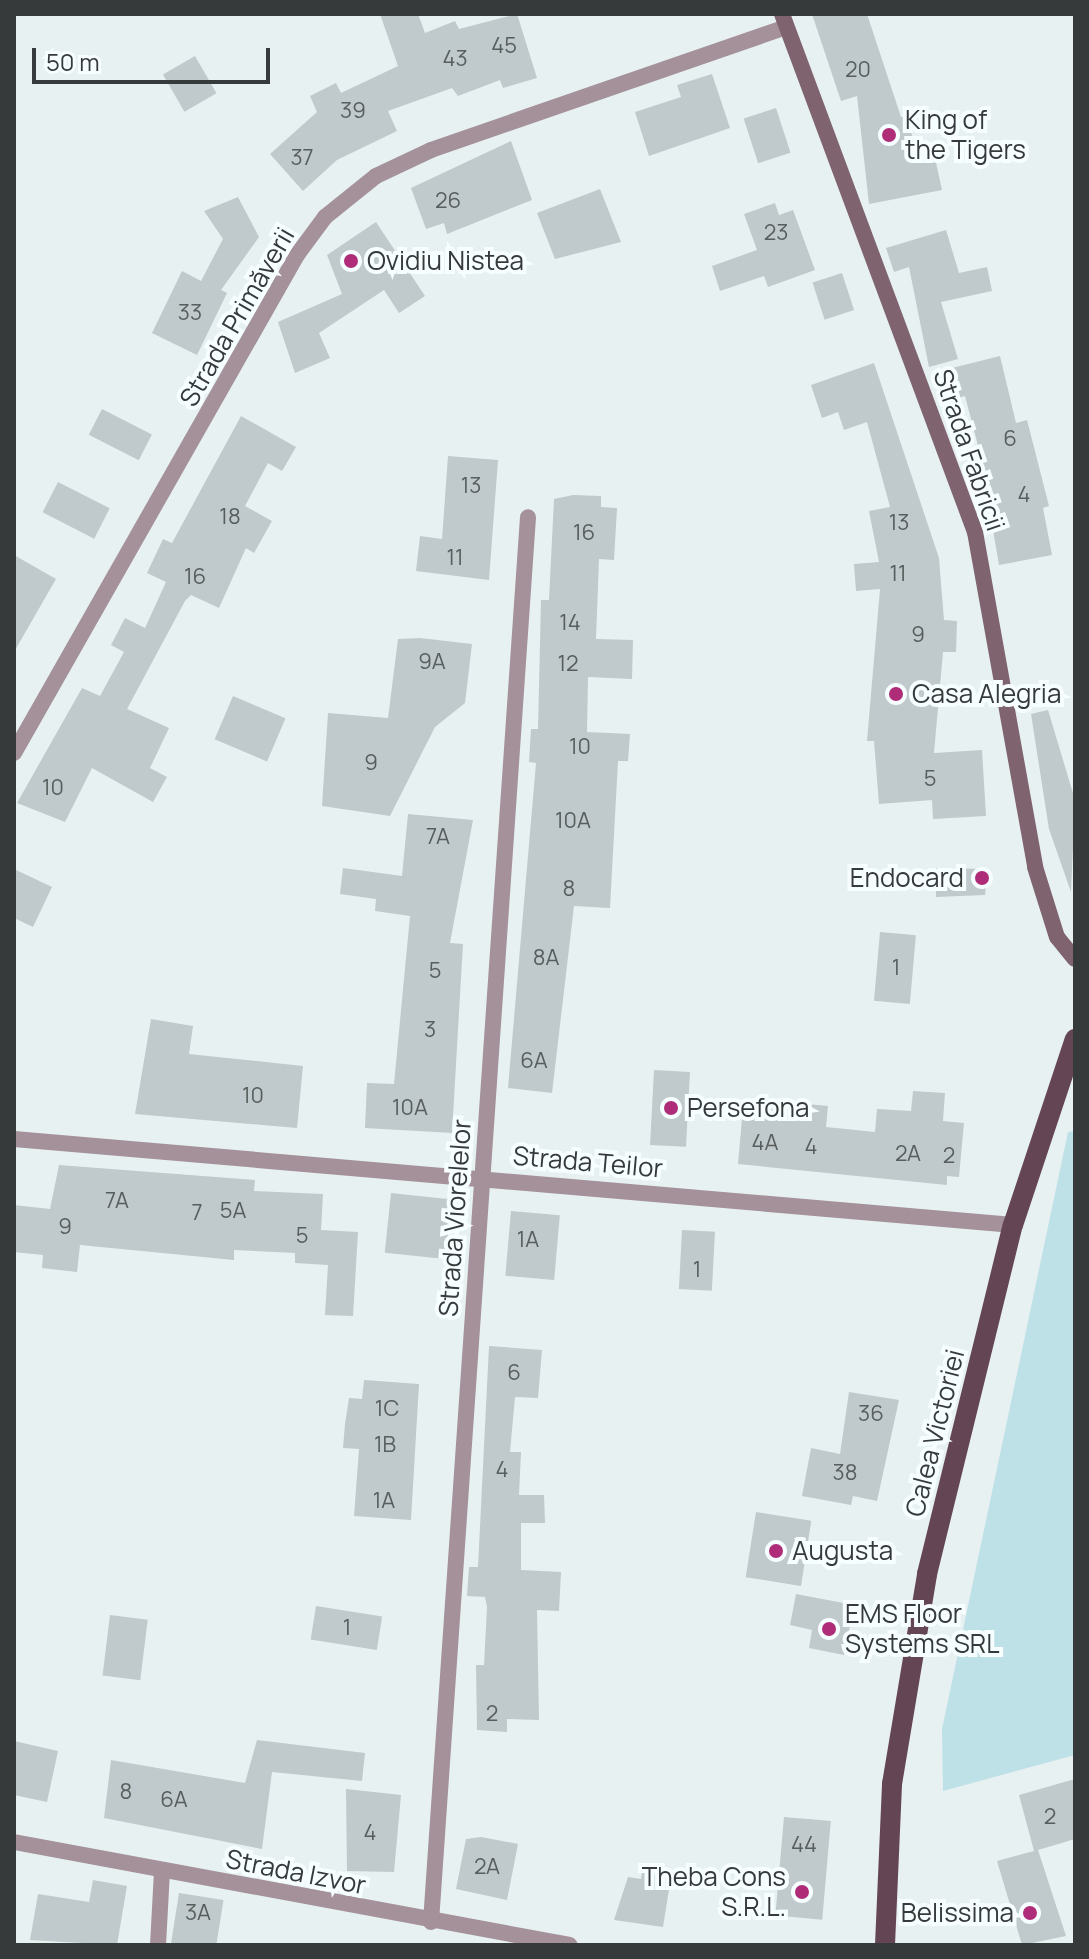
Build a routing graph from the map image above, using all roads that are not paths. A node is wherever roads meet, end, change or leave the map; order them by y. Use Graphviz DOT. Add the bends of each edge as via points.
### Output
graph roads {
  1 [pos="784,20"];
  2 [pos="528,517"];
  3 [pos="14,753"];
  4 [pos="1075,959"];
  5 [pos="1075,1039"];
  6 [pos="1069,1071"];
  7 [pos="14,1139"];
  8 [pos="482,1176"];
  9 [pos="1013,1225"];
  10 [pos="14,1842"];
  11 [pos="162,1870"];
  12 [pos="431,1922"];
  13 [pos="158,1945"];
  14 [pos="570,1945"];
  15 [pos="885,1945"];
  1 -- 3 [label="street, Strada Primăverii" via="431,150 376,176 325,217 297,255"];
  1 -- 4 [label="street, Strada Fabricii" via="975,532 1035,867 1057,937"];
  2 -- 8 [label="street, Strada Viorelelor"];
  5 -- 6 [label="main road, Calea Victoriei"];
  6 -- 9 [label="main road, Calea Victoriei"];
  7 -- 8 [label="street, Strada Teilor"];
  8 -- 9 [label="street, Strada Teilor"];
  8 -- 12 [label="street, Strada Viorelelor"];
  9 -- 15 [label="main road, Calea Victoriei" via="927,1574 892,1784"];
  10 -- 11 [label="street, Strada Izvor"];
  11 -- 12 [label="street, Strada Izvor"];
  11 -- 13 [label="street"];
  12 -- 14 [label="street, Strada Izvor"];
}
